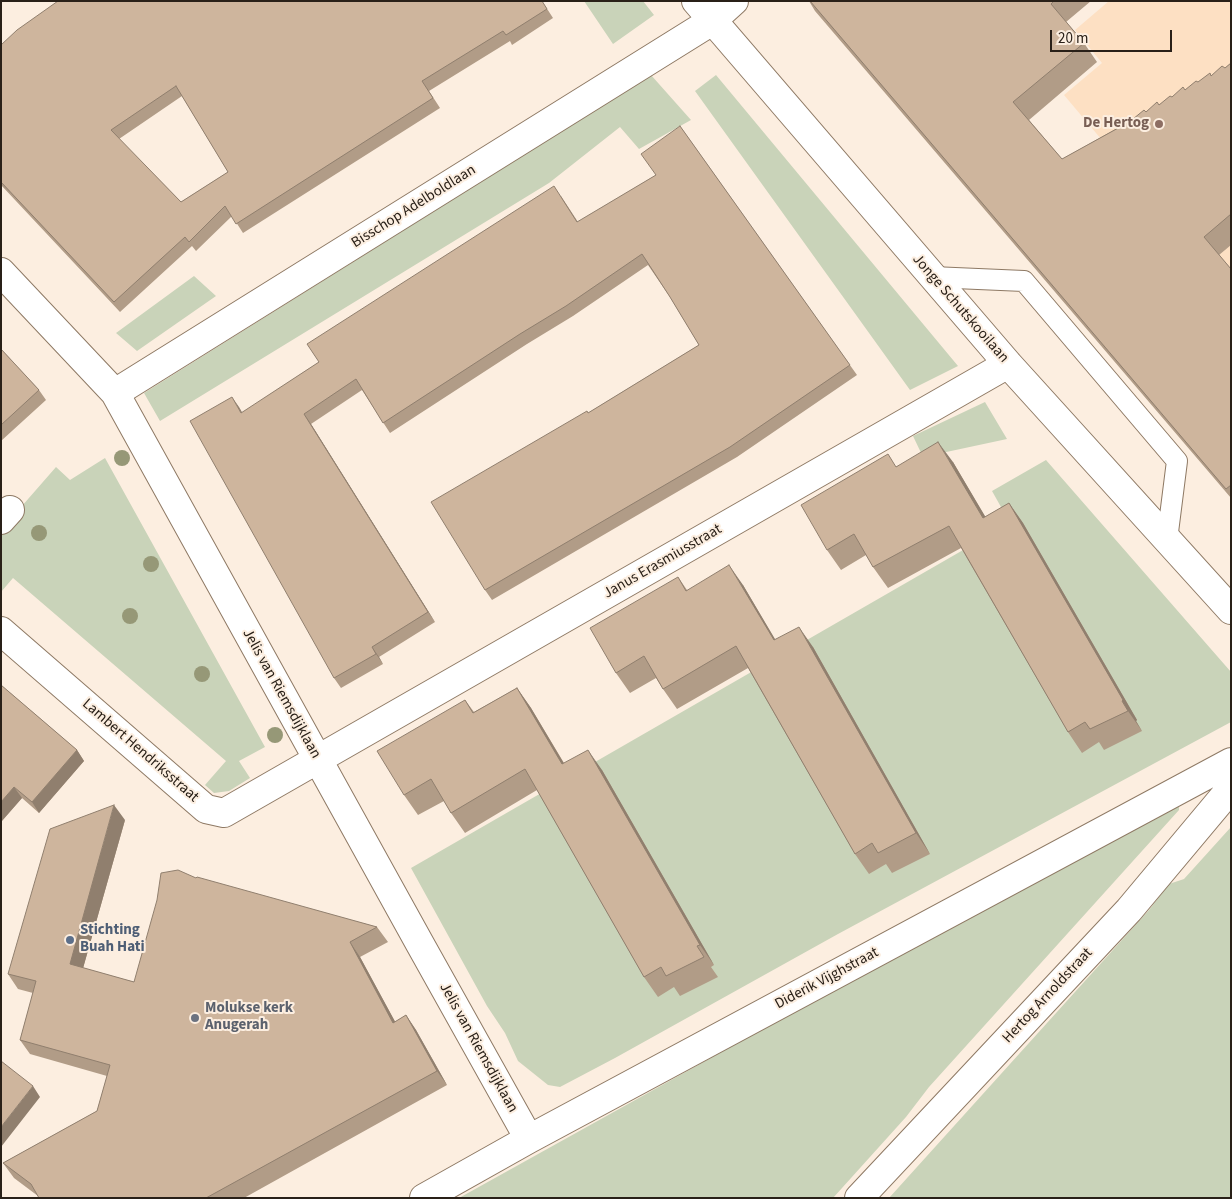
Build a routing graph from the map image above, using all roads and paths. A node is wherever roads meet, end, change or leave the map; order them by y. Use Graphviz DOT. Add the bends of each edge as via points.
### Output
graph roads {
  1 [pos="734,1"];
  2 [pos="704,11"];
  3 [pos="1,272"];
  4 [pos="932,277"];
  5 [pos="1008,364"];
  6 [pos="115,393"];
  7 [pos="1167,540"];
  8 [pos="1231,610"];
  9 [pos="1,631"];
  10 [pos="318,760"];
  11 [pos="1231,762"];
  12 [pos="1231,788"];
  13 [pos="530,1139"];
  14 [pos="424,1198"];
  15 [pos="859,1198"];
  1 -- 2 [label="street, Bisschop Adelboldlaan"];
  2 -- 4 [label="street, Jonge Schutskooilaan"];
  2 -- 6 [label="street, Bisschop Adelboldlaan"];
  3 -- 6 [label="street, Jelis van Riemsdijklaan"];
  4 -- 5 [label="street, Jonge Schutskooilaan"];
  4 -- 7 [label="lane" via="1024,281 1177,461"];
  5 -- 7 [label="street, Jonge Schutskooilaan"];
  5 -- 10 [label="street, Janus Erasmiusstraat"];
  6 -- 10 [label="street, Jelis van Riemsdijklaan"];
  7 -- 8 [label="street, Jonge Schutskooilaan"];
  9 -- 10 [label="street, Lambert Hendriksstraat" via="206,809 224,813"];
  10 -- 13 [label="street, Jelis van Riemsdijklaan"];
  11 -- 13 [label="street, Diderik Vijghstraat"];
  12 -- 15 [label="street, Hertog Arnoldstraat" via="1129,910"];
  13 -- 14 [label="street, Diderik Vijghstraat"];
}
